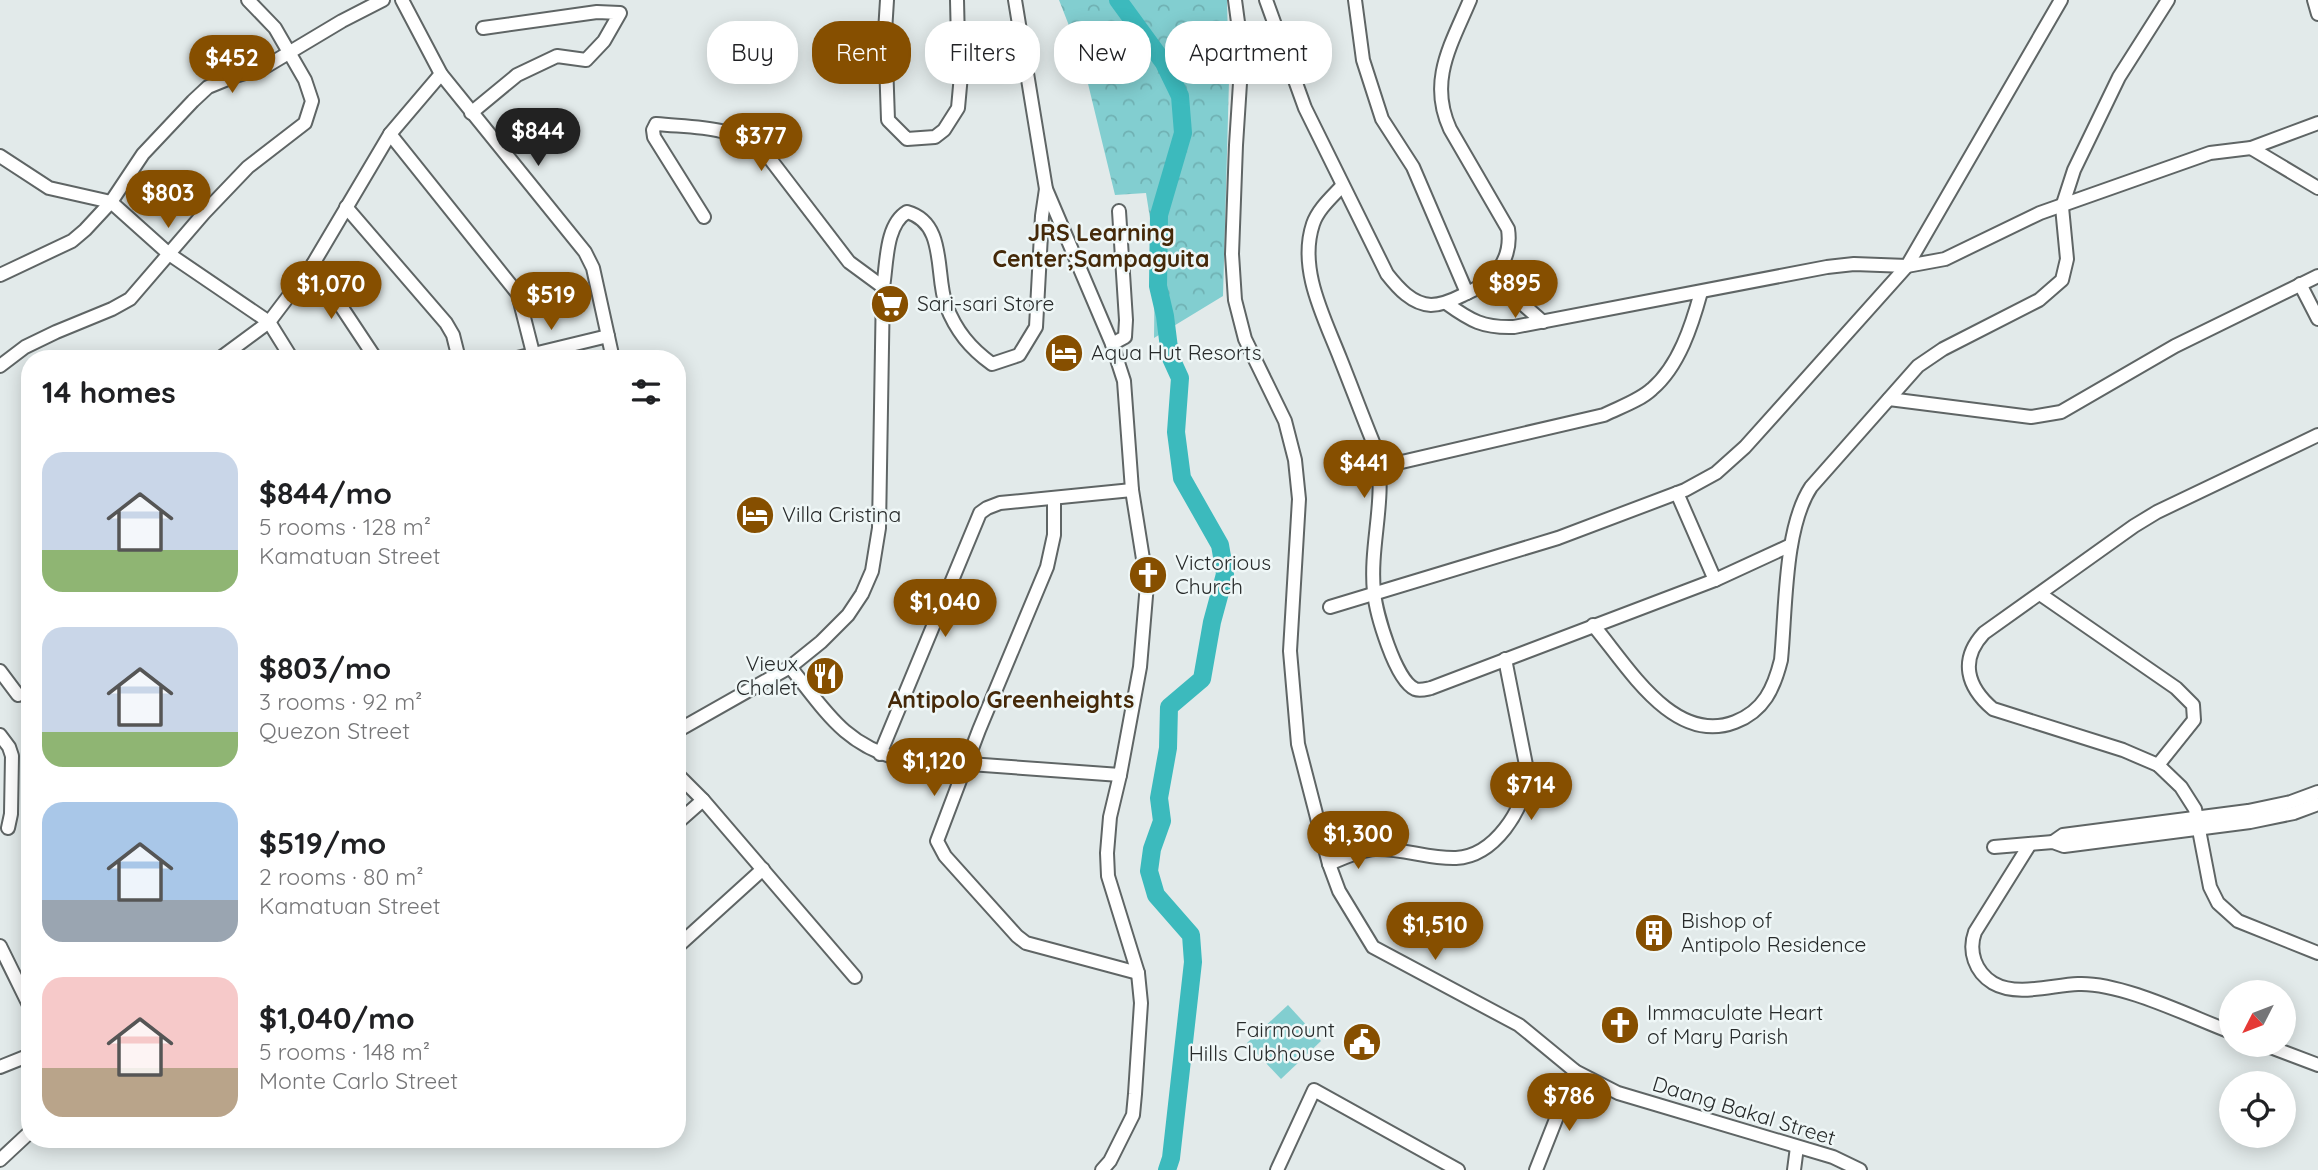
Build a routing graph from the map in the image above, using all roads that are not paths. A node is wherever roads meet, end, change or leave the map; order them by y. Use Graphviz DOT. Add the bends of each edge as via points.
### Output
graph roads {
  1 [pos="248,0"];
  2 [pos="383,0"];
  3 [pos="402,0"];
  4 [pos="887,0"];
  5 [pos="957,0"];
  6 [pos="1015,0"];
  7 [pos="1235,0"];
  8 [pos="1266,0"];
  9 [pos="1355,0"];
  10 [pos="1470,0"];
  11 [pos="2061,0"];
  12 [pos="2168,0"];
  13 [pos="2314,0"];
  14 [pos="367,4"];
  15 [pos="2318,13"];
  16 [pos="483,28"];
  17 [pos="290,53"];
  18 [pos="441,74"];
  19 [pos="471,113"];
  20 [pos="2318,123"];
  21 [pos="390,134"];
  22 [pos="2250,148"];
  23 [pos="0,156"];
  24 [pos="1342,186"];
  25 [pos="2318,188"];
  26 [pos="1046,189"];
  27 [pos="111,201"];
  28 [pos="2062,206"];
  29 [pos="346,207"];
  30 [pos="1119,211"];
  31 [pos="704,217"];
  32 [pos="169,254"];
  33 [pos="313,264"];
  34 [pos="1907,266"];
  35 [pos="0,274"];
  36 [pos="2318,276"];
  37 [pos="1493,278"];
  38 [pos="2300,284"];
  39 [pos="883,288"];
  40 [pos="1701,292"];
  41 [pos="1467,293"];
  42 [pos="1446,303"];
  43 [pos="2318,319"];
  44 [pos="269,322"];
  45 [pos="1543,322"];
  46 [pos="608,337"];
  47 [pos="1112,344"];
  48 [pos="21,350"];
  49 [pos="21,350"];
  50 [pos="231,350"];
  51 [pos="286,350"];
  52 [pos="370,350"];
  53 [pos="457,350"];
  54 [pos="532,350"];
  55 [pos="547,350"];
  56 [pos="611,350"];
  57 [pos="0,366"];
  58 [pos="1889,399"];
  59 [pos="2318,435"];
  60 [pos="1380,467"];
  61 [pos="1132,490"];
  62 [pos="1677,493"];
  63 [pos="1054,498"];
  64 [pos="1791,545"];
  65 [pos="1715,580"];
  66 [pos="1374,593"];
  67 [pos="2040,594"];
  68 [pos="1330,607"];
  69 [pos="1593,625"];
  70 [pos="1505,659"];
  71 [pos="790,667"];
  72 [pos="0,671"];
  73 [pos="18,695"];
  74 [pos="686,726"];
  75 [pos="0,736"];
  76 [pos="880,754"];
  77 [pos="967,764"];
  78 [pos="2158,765"];
  79 [pos="1120,775"];
  80 [pos="686,783"];
  81 [pos="2318,792"];
  82 [pos="703,800"];
  83 [pos="2318,804"];
  84 [pos="686,815"];
  85 [pos="2199,824"];
  86 [pos="8,828"];
  87 [pos="2030,844"];
  88 [pos="1994,847"];
  89 [pos="1329,864"];
  90 [pos="763,869"];
  91 [pos="686,939"];
  92 [pos="0,946"];
  93 [pos="2318,953"];
  94 [pos="1138,973"];
  95 [pos="855,977"];
  96 [pos="21,989"];
  97 [pos="2219,1027"];
  98 [pos="2296,1057"];
  99 [pos="21,1059"];
  100 [pos="2318,1065"];
  101 [pos="0,1067"];
  102 [pos="1575,1071"];
  103 [pos="21,1140"];
  104 [pos="1797,1147"];
  105 [pos="0,1160"];
  106 [pos="1102,1170"];
  107 [pos="1277,1170"];
  108 [pos="1458,1170"];
  109 [pos="1536,1170"];
  110 [pos="1794,1170"];
  111 [pos="1860,1170"];
  1 -- 17 [label="street" via="275,28"];
  2 -- 14 [label="street"];
  3 -- 18 [label="street"];
  4 -- 5 [label="street" via="888,120 906,139 935,137 958,108 962,64"];
  6 -- 26 [label="street"];
  7 -- 89 [label="street, Daang Bakal Street" via="1242,52 1232,254 1236,300 1245,340 1285,421 1295,460 1299,499 1290,651 1298,744"];
  8 -- 24 [label="street" via="1305,108"];
  9 -- 41 [label="street" via="1363,60 1382,119 1413,167"];
  10 -- 37 [label="street" via="1441,74 1439,93 1450,129 1508,229 1503,265"];
  11 -- 34 [label="street"];
  12 -- 28 [label="street" via="2102,107"];
  13 -- 15 [label="street"];
  14 -- 17 [label="street"];
  16 -- 19 [label="street" via="620,13 586,60 556,56 517,75"];
  17 -- 27 [label="street" via="208,88 193,100 143,154"];
  17 -- 32 [label="street" via="312,101 305,123 248,167"];
  18 -- 19 [label="street"];
  18 -- 21 [label="street"];
  19 -- 46 [label="street" via="585,252 593,268"];
  20 -- 22 [label="street"];
  21 -- 29 [label="street"];
  21 -- 54 [label="street" via="518,294"];
  22 -- 25 [label="street"];
  22 -- 28 [label="street" via="2210,153"];
  23 -- 27 [label="street" via="49,188"];
  24 -- 42 [label="street" via="1387,274 1401,291 1420,302"];
  24 -- 60 [label="street" via="1313,223 1310,266 1320,309"];
  26 -- 39 [label="street" via="1036,327 1018,355 992,364 971,349 946,304 936,244 920,216 907,212 895,224"];
  26 -- 47 [label="street"];
  27 -- 32 [label="street"];
  27 -- 35 [label="street" via="72,241"];
  28 -- 34 [label="street" via="1945,259"];
  28 -- 58 [label="street" via="2067,259 2062,280 2039,300 1928,357"];
  29 -- 33 [label="street"];
  29 -- 53 [label="street" via="446,323"];
  30 -- 47 [label="street" via="1126,320 1125,337"];
  31 -- 39 [label="street" via="654,137 656,124 722,130 764,151 849,262"];
  32 -- 44 [label="street"];
  32 -- 48 [label="street" via="130,299"];
  33 -- 44 [label="street"];
  33 -- 52 [label="street"];
  34 -- 40 [label="street" via="1827,267"];
  34 -- 62 [label="street" via="1745,447 1716,473"];
  36 -- 38 [label="street"];
  37 -- 41 [label="street"];
  37 -- 45 [label="street"];
  38 -- 43 [label="street"];
  38 -- 58 [label="street" via="2175,346 2061,412 2031,418"];
  39 -- 71 [label="street" via="879,528 872,572 848,615"];
  40 -- 45 [label="street"];
  40 -- 60 [label="street" via="1669,369 1652,389 1631,402 1604,415"];
  41 -- 42 [label="street"];
  42 -- 45 [label="street" via="1469,320 1491,327"];
  44 -- 50 [label="street"];
  44 -- 51 [label="street"];
  46 -- 55 [label="street"];
  46 -- 56 [label="street"];
  47 -- 61 [label="street" via="1124,381"];
  49 -- 57 [label="street"];
  58 -- 64 [label="street" via="1811,487 1797,513"];
  59 -- 67 [label="street" via="2157,512"];
  60 -- 66 [label="street"];
  61 -- 63 [label="street"];
  61 -- 79 [label="street" via="1147,584 1140,667"];
  62 -- 65 [label="street"];
  62 -- 66 [label="street" via="1558,538"];
  63 -- 76 [label="street" via="1000,503 980,513"];
  63 -- 77 [label="street" via="1054,535 1047,567"];
  64 -- 65 [label="street"];
  64 -- 69 [label="street" via="1776,679 1759,709 1731,724 1698,725 1666,710"];
  65 -- 69 [label="street"];
  66 -- 68 [label="street"];
  66 -- 70 [label="street" via="1400,673 1416,689 1431,688"];
  67 -- 78 [label="street" via="2193,705 2194,720"];
  67 -- 78 [label="street" via="1974,644 1969,671 1982,700 2009,715"];
  69 -- 70 [label="street"];
  70 -- 89 [label="street" via="1528,775 1526,794 1504,830 1473,854 1458,858 1371,849"];
  71 -- 74 [label="street"];
  71 -- 76 [label="street" via="853,740"];
  72 -- 73 [label="street"];
  75 -- 86 [label="street" via="12,755"];
  76 -- 77 [label="street"];
  77 -- 79 [label="street"];
  77 -- 94 [label="street" via="937,835 945,856 1026,943"];
  78 -- 85 [label="street" via="2189,798"];
  79 -- 94 [label="street" via="1110,817 1108,876"];
  80 -- 82 [label="street"];
  81 -- 85 [label="street"];
  82 -- 84 [label="street"];
  82 -- 90 [label="street"];
  83 -- 85 [label="street" via="2273,818"];
  85 -- 87 [label="street" via="2063,835 2053,842"];
  85 -- 93 [label="street" via="2210,887 2224,911"];
  87 -- 88 [label="street"];
  87 -- 97 [label="street" via="1970,944 1983,974 2013,990 2077,984 2114,988"];
  89 -- 102 [label="street, Daang Bakal Street" via="1339,891 1373,947 1519,1025"];
  90 -- 91 [label="street"];
  90 -- 95 [label="street"];
  92 -- 96 [label="street"];
  94 -- 106 [label="street" via="1141,1003 1133,1115"];
  98 -- 100 [label="street"];
  99 -- 101 [label="street"];
  102 -- 104 [label="street, Daang Bakal Street" via="1618,1093"];
  102 -- 109 [label="street"];
  103 -- 105 [label="street"];
  104 -- 110 [label="street"];
  104 -- 111 [label="street, Daang Bakal Street"];
  107 -- 108 [label="street" via="1314,1090"];
}
